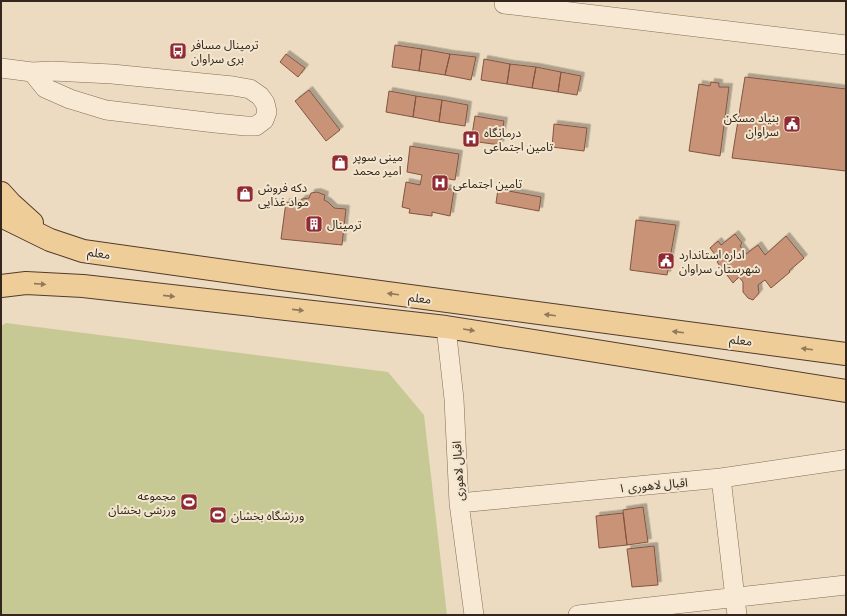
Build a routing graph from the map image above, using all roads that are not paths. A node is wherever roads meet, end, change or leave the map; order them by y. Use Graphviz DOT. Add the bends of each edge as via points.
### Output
graph roads {
  1 [pos="504,4"];
  2 [pos="846,45"];
  3 [pos="1,68"];
  4 [pos="32,72"];
  5 [pos="1,193"];
  6 [pos="1,216"];
  7 [pos="50,240"];
  8 [pos="1,286"];
  9 [pos="446,326"];
  10 [pos="846,354"];
  11 [pos="846,391"];
  12 [pos="846,459"];
  13 [pos="721,478"];
  14 [pos="459,503"];
  15 [pos="846,585"];
  16 [pos="736,607"];
  17 [pos="474,615"];
  18 [pos="578,615"];
  1 -- 2 [label="street"];
  3 -- 4 [label="street"];
  4 -- 4 [label="street" via="46,88 70,99 106,110 246,126 256,126 264,120 267,112 260,96 250,89 112,74"];
  5 -- 7 [label="main road"];
  6 -- 7 [label="main road, معلم"];
  10 -- 7 [label="main road, معلم, one-way" via="83,251"];
  8 -- 9 [label="main road, one-way" via="26,283 83,286"];
  9 -- 11 [label="main road, one-way"];
  9 -- 14 [label="street, اقبال لاهوری" via="454,399"];
  12 -- 13 [label="street, اقبال لاهوری ۱"];
  13 -- 14 [label="street, اقبال لاهوری ۱"];
  13 -- 16 [label="street"];
  14 -- 17 [label="street, اقبال لاهوری"];
  15 -- 16 [label="street"];
  16 -- 18 [label="street"];
}
